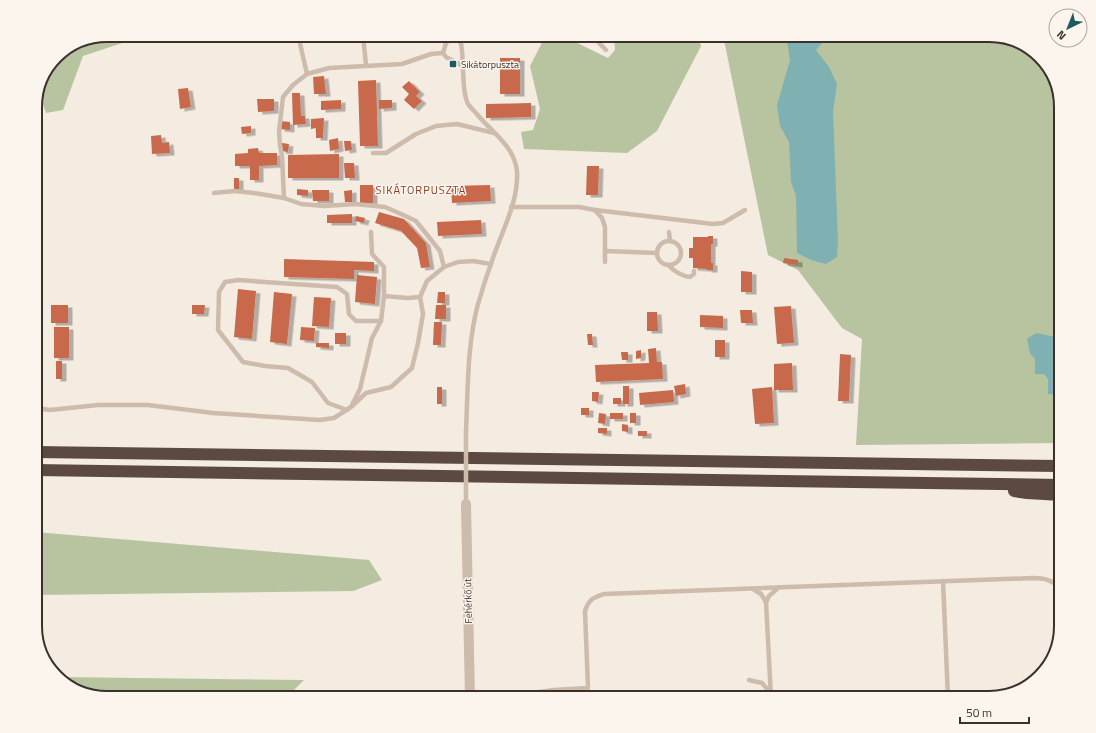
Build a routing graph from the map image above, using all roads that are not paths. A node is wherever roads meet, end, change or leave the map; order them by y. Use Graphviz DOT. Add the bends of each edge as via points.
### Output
graph roads {
  1 [pos="300,42"];
  2 [pos="364,42"];
  3 [pos="447,42"];
  4 [pos="460,42"];
  5 [pos="461,42"];
  6 [pos="599,42"];
  7 [pos="462,45"];
  8 [pos="606,50"];
  9 [pos="443,52"];
  10 [pos="366,65"];
  11 [pos="463,66"];
  12 [pos="307,74"];
  13 [pos="496,133"];
  14 [pos="373,153"];
  15 [pos="214,192"];
  16 [pos="284,198"];
  17 [pos="511,207"];
  18 [pos="595,210"];
  19 [pos="745,210"];
  20 [pos="371,232"];
  21 [pos="669,232"];
  22 [pos="670,241"];
  23 [pos="605,251"];
  24 [pos="657,253"];
  25 [pos="605,262"];
  26 [pos="490,264"];
  27 [pos="668,265"];
  28 [pos="444,267"];
  29 [pos="694,271"];
  30 [pos="384,296"];
  31 [pos="420,297"];
  32 [pos="381,322"];
  33 [pos="349,408"];
  34 [pos="42,409"];
  35 [pos="42,452"];
  36 [pos="1054,466"];
  37 [pos="42,470"];
  38 [pos="977,484"];
  39 [pos="1054,485"];
  40 [pos="1054,495"];
  41 [pos="466,504"];
  42 [pos="943,581"];
  43 [pos="1054,583"];
  44 [pos="778,588"];
  45 [pos="753,589"];
  46 [pos="766,602"];
  47 [pos="749,680"];
  48 [pos="470,691"];
  49 [pos="547,691"];
  50 [pos="769,691"];
  51 [pos="770,691"];
  52 [pos="948,691"];
  1 -- 12 [label="lane"];
  2 -- 10 [label="lane"];
  3 -- 9 [label="lane"];
  4 -- 7 [label="lane"];
  5 -- 7 [label="lane"];
  6 -- 8 [label="lane"];
  7 -- 11 [label="lane"];
  9 -- 10 [label="lane" via="402,64"];
  9 -- 11 [label="lane" via="446,57"];
  10 -- 12 [label="lane" via="329,68"];
  11 -- 13 [label="lane" via="464,91 468,104"];
  12 -- 16 [label="lane" via="293,84 283,97 279,132"];
  13 -- 14 [label="lane" via="457,124 436,126 416,134 386,153"];
  13 -- 17 [label="lane" via="515,161 516,193"];
  15 -- 16 [label="lane" via="234,191"];
  16 -- 28 [label="lane" via="301,204 385,207 416,222 440,251"];
  17 -- 18 [label="lane" via="579,207"];
  17 -- 26 [label="lane"];
  18 -- 19 [label="lane" via="713,224 723,223"];
  18 -- 23 [label="lane" via="605,226"];
  20 -- 30 [label="lane" via="372,254 384,267"];
  21 -- 22 [label="lane"];
  22 -- 24 [label="lane" via="660,244"];
  22 -- 27 [label="lane" via="678,245 681,252 680,259 675,264"];
  23 -- 24 [label="lane"];
  23 -- 25 [label="lane"];
  24 -- 27 [label="lane" via="657,258"];
  26 -- 28 [label="lane" via="473,261 458,262"];
  26 -- 41 [label="lane, bridge" via="478,305 468,369"];
  27 -- 29 [label="lane" via="684,276 690,277"];
  28 -- 31 [label="lane" via="427,281"];
  30 -- 31 [label="lane"];
  30 -- 32 [label="lane"];
  31 -- 33 [label="lane" via="423,314 412,368 391,387 366,393"];
  32 -- 33 [label="lane" via="372,338 360,389"];
  32 -- 33 [label="lane" via="356,321 348,314 346,294 337,287 238,280 225,282 219,292 218,330 243,362 288,368 312,382 328,403"];
  33 -- 34 [label="lane" via="334,418 320,420 213,413 148,405"];
  35 -- 36 [label="highway"];
  37 -- 38 [label="highway"];
  38 -- 39 [label="highway"];
  38 -- 40 [label="highway" via="1027,493"];
  41 -- 48 [label="street, Fehérkő út"];
  42 -- 43 [label="lane" via="1044,578"];
  42 -- 44 [label="lane"];
  42 -- 52 [label="lane"];
  44 -- 45 [label="lane"];
  44 -- 46 [label="lane"];
  45 -- 46 [label="lane" via="761,594"];
  45 -- 49 [label="lane" via="604,594 595,597 588,602 585,611 588,688"];
  46 -- 51 [label="lane"];
  47 -- 50 [label="lane" via="762,683"];
}
